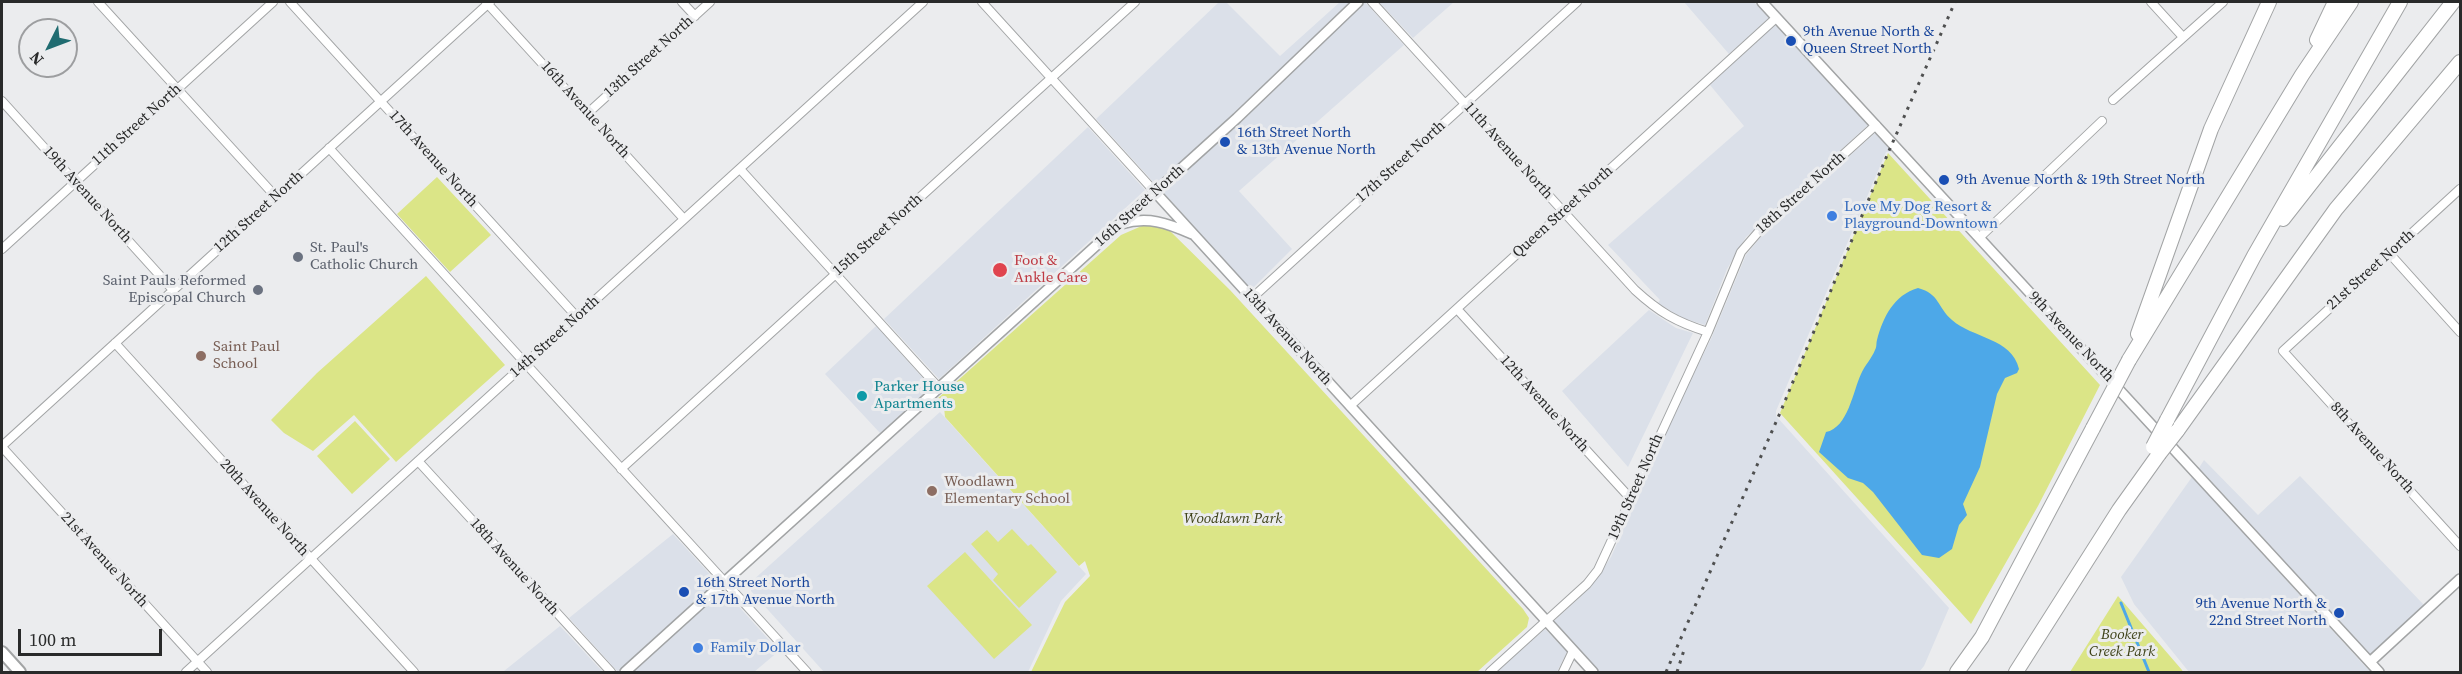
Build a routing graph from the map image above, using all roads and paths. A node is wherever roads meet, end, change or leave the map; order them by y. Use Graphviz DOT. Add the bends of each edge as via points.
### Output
graph roads {
  1 [pos="98,2"];
  2 [pos="273,2"];
  3 [pos="290,2"];
  4 [pos="488,2"];
  5 [pos="682,2"];
  6 [pos="710,2"];
  7 [pos="923,2"];
  8 [pos="982,2"];
  9 [pos="1135,2"];
  10 [pos="1358,2"];
  11 [pos="1372,2"];
  12 [pos="1577,2"];
  13 [pos="1762,2"];
  14 [pos="2151,2"];
  15 [pos="2223,2"];
  16 [pos="2269,2"];
  17 [pos="2335,2"];
  18 [pos="2351,2"];
  19 [pos="2400,2"];
  20 [pos="2453,2"];
  21 [pos="695,16"];
  22 [pos="1776,18"];
  23 [pos="2183,37"];
  24 [pos="2460,62"];
  25 [pos="2302,75"];
  26 [pos="1051,78"];
  27 [pos="178,89"];
  28 [pos="2113,100"];
  29 [pos="2,101"];
  30 [pos="381,101"];
  31 [pos="1465,103"];
  32 [pos="588,113"];
  33 [pos="2102,122"];
  34 [pos="1876,125"];
  35 [pos="329,148"];
  36 [pos="740,169"];
  37 [pos="75,182"];
  38 [pos="2460,189"];
  39 [pos="1155,192"];
  40 [pos="276,196"];
  41 [pos="1564,211"];
  42 [pos="684,219"];
  43 [pos="1119,225"];
  44 [pos="1194,235"];
  45 [pos="1980,237"];
  46 [pos="2,249"];
  47 [pos="2389,253"];
  48 [pos="2254,256"];
  49 [pos="1734,267"];
  50 [pos="836,274"];
  51 [pos="173,290"];
  52 [pos="1251,298"];
  53 [pos="1457,309"];
  54 [pos="577,317"];
  55 [pos="1708,332"];
  56 [pos="2460,332"];
  57 [pos="115,343"];
  58 [pos="2283,351"];
  59 [pos="2129,360"];
  60 [pos="525,364"];
  61 [pos="939,388"];
  62 [pos="1350,406"];
  63 [pos="2172,425"];
  64 [pos="2,446"];
  65 [pos="418,461"];
  66 [pos="621,469"];
  67 [pos="1631,500"];
  68 [pos="2460,546"];
  69 [pos="311,559"];
  70 [pos="2460,579"];
  71 [pos="724,582"];
  72 [pos="1546,621"];
  73 [pos="1573,651"];
  74 [pos="2,652"];
  75 [pos="198,662"];
  76 [pos="2370,662"];
  77 [pos="20,672"];
  78 [pos="186,672"];
  79 [pos="207,672"];
  80 [pos="414,672"];
  81 [pos="610,672"];
  82 [pos="625,672"];
  83 [pos="807,672"];
  84 [pos="1490,672"];
  85 [pos="1563,672"];
  86 [pos="1593,672"];
  87 [pos="1958,672"];
  88 [pos="2016,672"];
  89 [pos="2379,672"];
  1 -- 27 [label="street"];
  2 -- 27 [label="street, 11th Street North"];
  3 -- 30 [label="street, 17th Avenue North"];
  4 -- 30 [label="street, 12th Street North"];
  4 -- 32 [label="street, 16th Avenue North"];
  5 -- 21 [label="street"];
  6 -- 21 [label="street, 13th Street North"];
  7 -- 36 [label="street, 14th Street North"];
  8 -- 26 [label="street, 13th Avenue North"];
  9 -- 26 [label="street, 15th Street North"];
  10 -- 39 [label="street, 16th Street North"];
  11 -- 31 [label="street, 11th Avenue North"];
  12 -- 31 [label="street, 17th Street North"];
  13 -- 22 [label="street, 9th Avenue North"];
  14 -- 23 [label="street"];
  15 -- 23 [label="street"];
  16 -- 59 [label="highway" via="2211,129"];
  17 -- 25 [label="highway"];
  18 -- 25 [label="highway"];
  19 -- 48 [label="highway"];
  20 -- 48 [label="highway"];
  21 -- 32 [label="street, 13th Street North"];
  22 -- 34 [label="street, 9th Avenue North"];
  22 -- 41 [label="street, Queen Street North"];
  23 -- 28 [label="street"];
  24 -- 63 [label="highway" via="2336,209"];
  25 -- 59 [label="highway"];
  26 -- 39 [label="street, 13th Avenue North"];
  26 -- 50 [label="street, 15th Street North"];
  27 -- 37 [label="street, 11th Street North"];
  27 -- 40 [label="street"];
  29 -- 37 [label="street, 19th Avenue North"];
  30 -- 35 [label="street, 12th Street North"];
  30 -- 54 [label="street, 17th Avenue North"];
  31 -- 41 [label="street, 11th Avenue North"];
  31 -- 52 [label="street, 17th Street North"];
  32 -- 42 [label="street, 16th Avenue North"];
  33 -- 45 [label="street"];
  34 -- 45 [label="street, 9th Avenue North"];
  34 -- 49 [label="street, 18th Street North" via="1761,229"];
  35 -- 40 [label="street, 12th Street North"];
  35 -- 60 [label="street"];
  36 -- 42 [label="street, 14th Street North"];
  36 -- 50 [label="street"];
  37 -- 46 [label="street, 11th Street North"];
  37 -- 51 [label="street, 19th Avenue North"];
  38 -- 47 [label="street, 21st Street North"];
  39 -- 43 [label="street, 16th Street North"];
  39 -- 44 [label="street, 13th Avenue North"];
  40 -- 51 [label="street, 12th Street North"];
  41 -- 53 [label="street, Queen Street North"];
  41 -- 55 [label="street, 11th Avenue North" via="1651,305 1679,323"];
  42 -- 54 [label="street, 14th Street North"];
  43 -- 44 [label="street" via="1139,219 1157,220"];
  43 -- 61 [label="street, 16th Street North"];
  44 -- 52 [label="street, 13th Avenue North"];
  45 -- 76 [label="street, 9th Avenue North"];
  47 -- 56 [label="street"];
  47 -- 58 [label="street, 21st Street North"];
  48 -- 63 [label="highway"];
  49 -- 55 [label="street, 19th Street North"];
  50 -- 61 [label="street"];
  50 -- 66 [label="street, 15th Street North"];
  51 -- 57 [label="street, 12th Street North"];
  52 -- 62 [label="street, 13th Avenue North"];
  53 -- 62 [label="street, Queen Street North"];
  53 -- 67 [label="street, 12th Avenue North"];
  54 -- 60 [label="street, 14th Street North"];
  55 -- 67 [label="street, 19th Street North"];
  57 -- 64 [label="street, 12th Street North"];
  57 -- 69 [label="street, 20th Avenue North"];
  58 -- 68 [label="street, 8th Avenue North"];
  59 -- 87 [label="highway, bridge" via="1982,637"];
  60 -- 65 [label="street, 14th Street North"];
  60 -- 66 [label="street"];
  61 -- 71 [label="street, 16th Street North"];
  62 -- 72 [label="street, 13th Avenue North"];
  63 -- 88 [label="highway, bridge"];
  64 -- 75 [label="street, 21st Avenue North"];
  65 -- 69 [label="street, 14th Street North"];
  65 -- 81 [label="street, 18th Avenue North"];
  66 -- 71 [label="street"];
  67 -- 72 [label="street, 19th Street North" via="1598,570"];
  69 -- 75 [label="street, 14th Street North"];
  69 -- 80 [label="street, 20th Avenue North"];
  70 -- 76 [label="street"];
  71 -- 82 [label="street, 16th Street North"];
  71 -- 83 [label="street"];
  72 -- 73 [label="street, 13th Avenue North"];
  72 -- 84 [label="street, 19th Street North"];
  73 -- 85 [label="street"];
  73 -- 86 [label="street, 13th Avenue North"];
  74 -- 77 [label="main road"];
  75 -- 78 [label="street, 14th Street North"];
  75 -- 79 [label="street, 21st Avenue North"];
  76 -- 89 [label="street, 9th Avenue North"];
}
